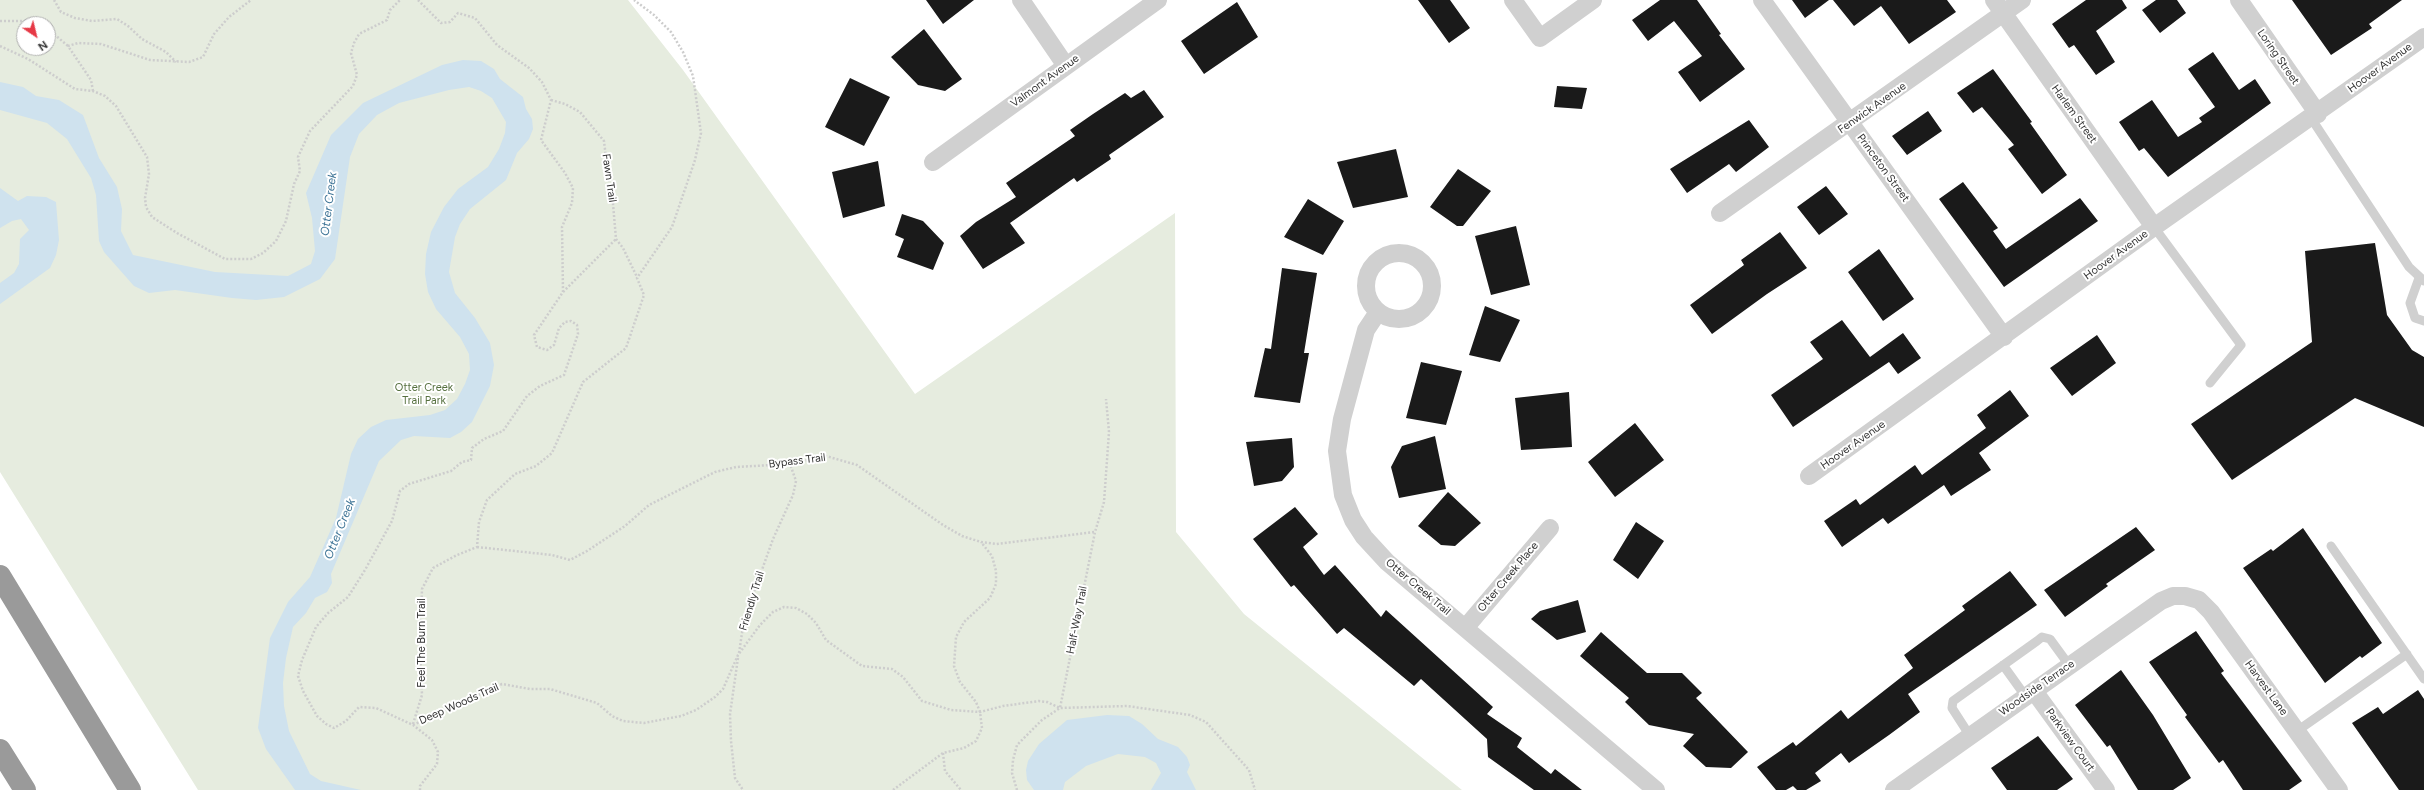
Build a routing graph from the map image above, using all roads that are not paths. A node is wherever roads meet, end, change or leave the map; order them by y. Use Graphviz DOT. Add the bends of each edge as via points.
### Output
graph roads {
  1 [pos="1021,0"];
  2 [pos="1158,0"];
  3 [pos="1513,0"];
  4 [pos="1594,0"];
  5 [pos="1762,0"];
  6 [pos="2022,0"];
  7 [pos="2239,0"];
  8 [pos="1998,7"];
  9 [pos="2424,37"];
  10 [pos="1066,66"];
  11 [pos="2314,116"];
  12 [pos="1850,123"];
  13 [pos="933,162"];
  14 [pos="1720,213"];
  15 [pos="2154,227"];
  16 [pos="2422,279"];
  17 [pos="1378,312"];
  18 [pos="2424,321"];
  19 [pos="2004,337"];
  20 [pos="2210,383"];
  21 [pos="1809,476"];
  22 [pos="1550,528"];
  23 [pos="2331,546"];
  24 [pos="0,576"];
  25 [pos="2185,596"];
  26 [pos="1466,627"];
  27 [pos="2407,654"];
  28 [pos="2003,665"];
  29 [pos="2069,666"];
  30 [pos="2424,679"];
  31 [pos="2030,694"];
  32 [pos="2297,731"];
  33 [pos="1970,736"];
  34 [pos="0,750"];
  35 [pos="25,790"];
  36 [pos="130,790"];
  37 [pos="1656,790"];
  38 [pos="1894,790"];
  39 [pos="2106,790"];
  40 [pos="2339,790"];
  1 -- 10 [label="street"];
  2 -- 10 [label="street, Valmont Avenue"];
  3 -- 4 [label="street" via="1540,38"];
  5 -- 12 [label="street, Princeton Street"];
  6 -- 8 [label="street, Fenwick Avenue"];
  7 -- 11 [label="street, Loring Street"];
  8 -- 12 [label="street, Fenwick Avenue"];
  8 -- 15 [label="street, Harlem Street"];
  9 -- 11 [label="street, Hoover Avenue"];
  10 -- 13 [label="street, Valmont Avenue"];
  11 -- 15 [label="street, Hoover Avenue"];
  11 -- 16 [label="lane" via="2409,267"];
  12 -- 14 [label="street, Fenwick Avenue"];
  12 -- 19 [label="street, Princeton Street"];
  15 -- 19 [label="street, Hoover Avenue"];
  15 -- 20 [label="lane" via="2241,344"];
  16 -- 18 [label="lane" via="2410,303 2415,318"];
  17 -- 26 [label="street, Otter Creek Trail" via="1366,330 1339,435 1338,473 1343,495 1353,520 1375,551"];
  19 -- 21 [label="street, Hoover Avenue"];
  22 -- 26 [label="street, Otter Creek Place"];
  23 -- 27 [label="lane"];
  24 -- 36 [label="highway"];
  25 -- 29 [label="street, Woodside Terrace" via="2173,596 2161,601"];
  25 -- 32 [label="street, Harvest Lane" via="2199,600 2211,612"];
  26 -- 37 [label="street, Otter Creek Trail"];
  27 -- 30 [label="lane"];
  27 -- 32 [label="lane"];
  28 -- 29 [label="lane" via="2045,637 2050,639"];
  28 -- 31 [label="lane"];
  28 -- 33 [label="lane" via="1951,704"];
  29 -- 31 [label="street, Woodside Terrace"];
  31 -- 33 [label="street, Woodside Terrace"];
  31 -- 39 [label="street, Parkview Court"];
  32 -- 40 [label="street, Harvest Lane"];
  33 -- 38 [label="street, Woodside Terrace"];
  34 -- 35 [label="highway"];
}
